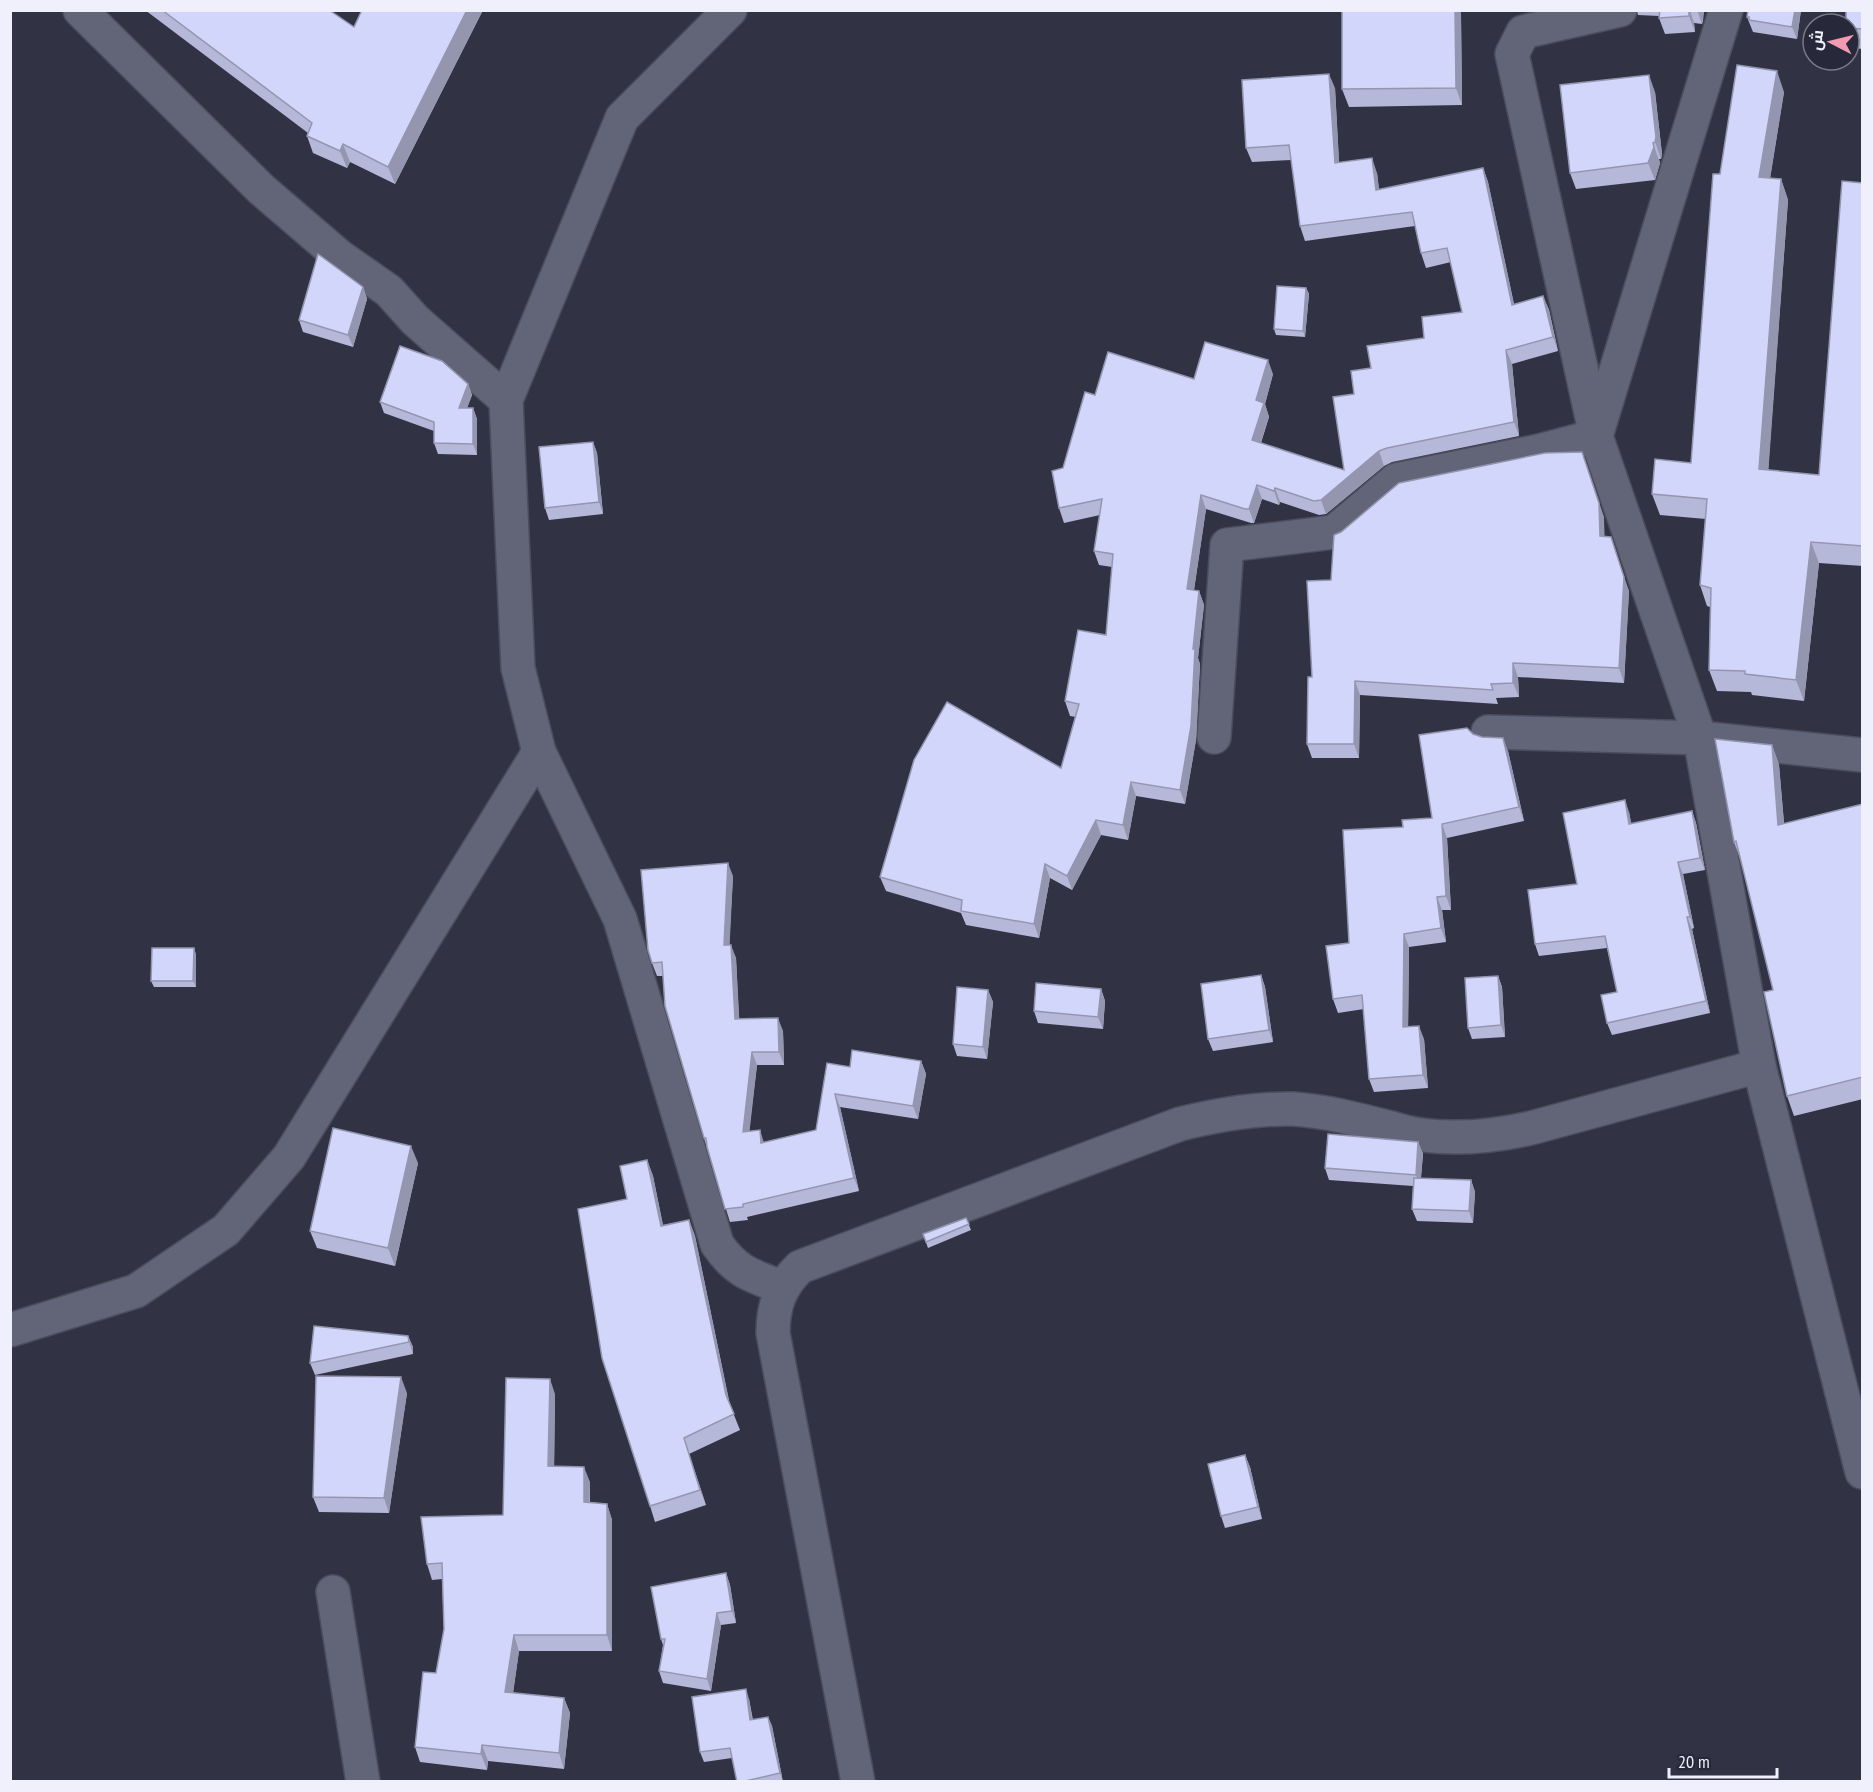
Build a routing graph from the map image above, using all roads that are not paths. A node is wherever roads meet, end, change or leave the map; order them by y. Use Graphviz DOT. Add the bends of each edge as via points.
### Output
graph roads {
  1 [pos="80,10"];
  2 [pos="730,10"];
  3 [pos="1620,10"];
  4 [pos="1726,10"];
  5 [pos="506,400"];
  6 [pos="1596,436"];
  7 [pos="1488,732"];
  8 [pos="1214,737"];
  9 [pos="1700,738"];
  10 [pos="539,752"];
  11 [pos="1863,755"];
  12 [pos="1760,1066"];
  13 [pos="782,1287"];
  14 [pos="10,1330"];
  15 [pos="1863,1472"];
  16 [pos="333,1592"];
  17 [pos="363,1782"];
  18 [pos="858,1782"];
  1 -- 5 [label="street" via="261,189 339,256 389,291 415,320"];
  2 -- 5 [label="street" via="622,118"];
  3 -- 6 [label="street" via="1523,32 1512,54"];
  4 -- 6 [label="street"];
  5 -- 10 [label="street" via="518,668"];
  6 -- 8 [label="street" via="1396,480 1334,532 1227,545"];
  6 -- 9 [label="street"];
  7 -- 9 [label="street"];
  9 -- 11 [label="street"];
  9 -- 12 [label="street"];
  10 -- 13 [label="street" via="620,919 717,1244 741,1270"];
  10 -- 14 [label="street" via="289,1157 226,1230 136,1291"];
  12 -- 13 [label="street" via="1531,1128 1479,1137 1421,1135 1338,1115 1293,1109 1220,1114 1180,1124 800,1267"];
  12 -- 15 [label="street"];
  13 -- 18 [label="street" via="773,1332"];
  16 -- 17 [label="street"];
}
